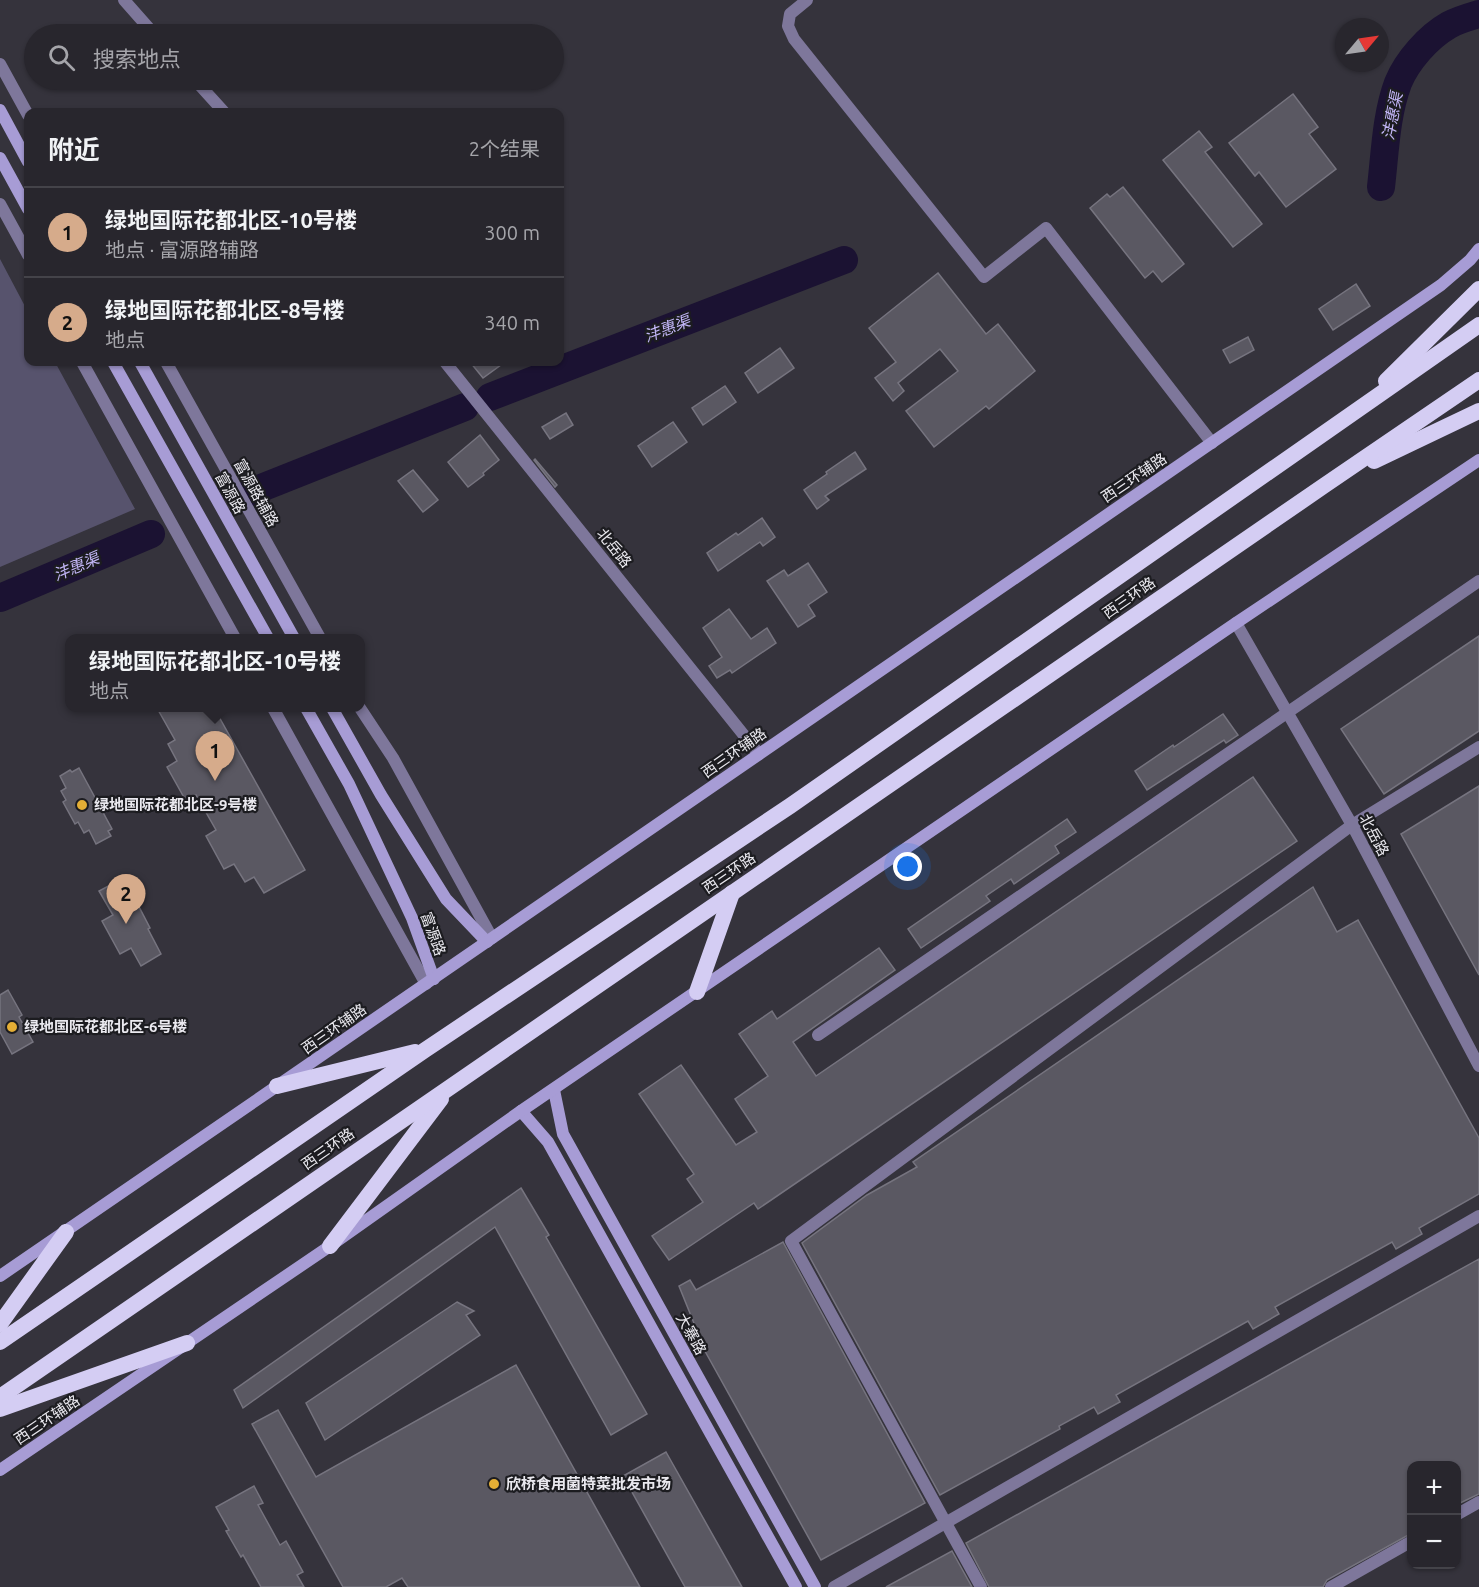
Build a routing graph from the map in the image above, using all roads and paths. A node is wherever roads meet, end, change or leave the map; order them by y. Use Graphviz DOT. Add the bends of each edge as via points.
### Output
graph roads {
  1 [pos="124,0"];
  2 [pos="807,0"];
  3 [pos="145,24"];
  4 [pos="0,64"];
  5 [pos="204,90"];
  6 [pos="24,108"];
  7 [pos="220,108"];
  8 [pos="0,110"];
  9 [pos="24,155"];
  10 [pos="0,158"];
  11 [pos="24,202"];
  12 [pos="0,204"];
  13 [pos="24,248"];
  14 [pos="1479,249"];
  15 [pos="1479,288"];
  16 [pos="1479,325"];
  17 [pos="84,366"];
  18 [pos="115,366"];
  19 [pos="142,366"];
  20 [pos="168,366"];
  21 [pos="448,366"];
  22 [pos="1479,380"];
  23 [pos="1479,411"];
  24 [pos="1354,412"];
  25 [pos="1212,443"];
  26 [pos="1479,460"];
  27 [pos="1325,485"];
  28 [pos="1479,581"];
  29 [pos="1236,623"];
  30 [pos="232,634"];
  31 [pos="264,634"];
  32 [pos="291,634"];
  33 [pos="318,634"];
  34 [pos="275,712"];
  35 [pos="308,712"];
  36 [pos="334,712"];
  37 [pos="363,712"];
  38 [pos="1287,712"];
  39 [pos="1479,747"];
  40 [pos="759,754"];
  41 [pos="1352,825"];
  42 [pos="732,893"];
  43 [pos="489,940"];
  44 [pos="430,982"];
  45 [pos="697,992"];
  46 [pos="818,1035"];
  47 [pos="425,1050"];
  48 [pos="1479,1066"];
  49 [pos="277,1086"];
  50 [pos="451,1086"];
  51 [pos="554,1090"];
  52 [pos="521,1112"];
  53 [pos="1479,1215"];
  54 [pos="66,1232"];
  55 [pos="330,1246"];
  56 [pos="0,1275"];
  57 [pos="0,1324"];
  58 [pos="0,1342"];
  59 [pos="187,1343"];
  60 [pos="0,1397"];
  61 [pos="0,1409"];
  62 [pos="0,1470"];
  63 [pos="1479,1502"];
  64 [pos="1461,1512"];
  65 [pos="945,1522"];
  66 [pos="1407,1544"];
  67 [pos="796,1587"];
  68 [pos="815,1587"];
  69 [pos="834,1587"];
  70 [pos="981,1587"];
  71 [pos="1331,1587"];
  1 -- 3 [label="street"];
  2 -- 25 [label="street" via="790,14 788,26 794,39 984,277 1046,228"];
  4 -- 6 [label="street"];
  5 -- 7 [label="street"];
  8 -- 9 [label="main road"];
  10 -- 11 [label="main road"];
  12 -- 13 [label="street"];
  14 -- 25 [label="main road, 西三环辅路" via="1441,285"];
  15 -- 24 [label="highway"];
  16 -- 24 [label="highway, 西三环路"];
  17 -- 30 [label="street"];
  18 -- 31 [label="main road"];
  19 -- 32 [label="main road, 富源路"];
  20 -- 33 [label="street, 富源路辅路"];
  21 -- 40 [label="street, 北岳路"];
  22 -- 27 [label="highway, 西三环路"];
  23 -- 27 [label="highway"];
  24 -- 47 [label="highway, 西三环路" via="790,806"];
  25 -- 40 [label="main road, 西三环辅路"];
  26 -- 29 [label="main road, 西三环辅路"];
  27 -- 42 [label="highway, 西三环路"];
  28 -- 38 [label="street"];
  29 -- 38 [label="street, 北岳路"];
  29 -- 45 [label="main road, 西三环辅路"];
  34 -- 44 [label="street"];
  35 -- 44 [label="main road, 富源路" via="349,784 412,918"];
  36 -- 43 [label="main road, 富源路" via="446,899"];
  37 -- 43 [label="street" via="393,758"];
  38 -- 41 [label="street, 北岳路"];
  38 -- 46 [label="street"];
  39 -- 41 [label="street"];
  40 -- 43 [label="main road, 西三环辅路"];
  41 -- 48 [label="street, 北岳路"];
  41 -- 65 [label="street" via="791,1241"];
  42 -- 45 [label="highway"];
  42 -- 50 [label="highway, 西三环路"];
  43 -- 44 [label="main road, 西三环辅路"];
  44 -- 49 [label="main road, 西三环辅路"];
  45 -- 51 [label="main road, 西三环辅路"];
  47 -- 49 [label="highway"];
  47 -- 58 [label="highway, 西三环路"];
  49 -- 54 [label="main road, 西三环辅路"];
  50 -- 55 [label="highway"];
  50 -- 60 [label="highway, 西三环路"];
  51 -- 52 [label="main road, 西三环辅路"];
  51 -- 68 [label="main road, 大寨路" via="563,1134"];
  52 -- 55 [label="main road, 西三环辅路"];
  52 -- 67 [label="main road, 大寨路" via="548,1142"];
  53 -- 65 [label="street"];
  54 -- 56 [label="main road, 西三环辅路"];
  54 -- 57 [label="highway"];
  55 -- 59 [label="main road, 西三环辅路"];
  59 -- 61 [label="highway"];
  59 -- 62 [label="main road, 西三环辅路"];
  63 -- 64 [label="street"];
  65 -- 69 [label="street"];
  65 -- 70 [label="street"];
  66 -- 71 [label="street"];
}
